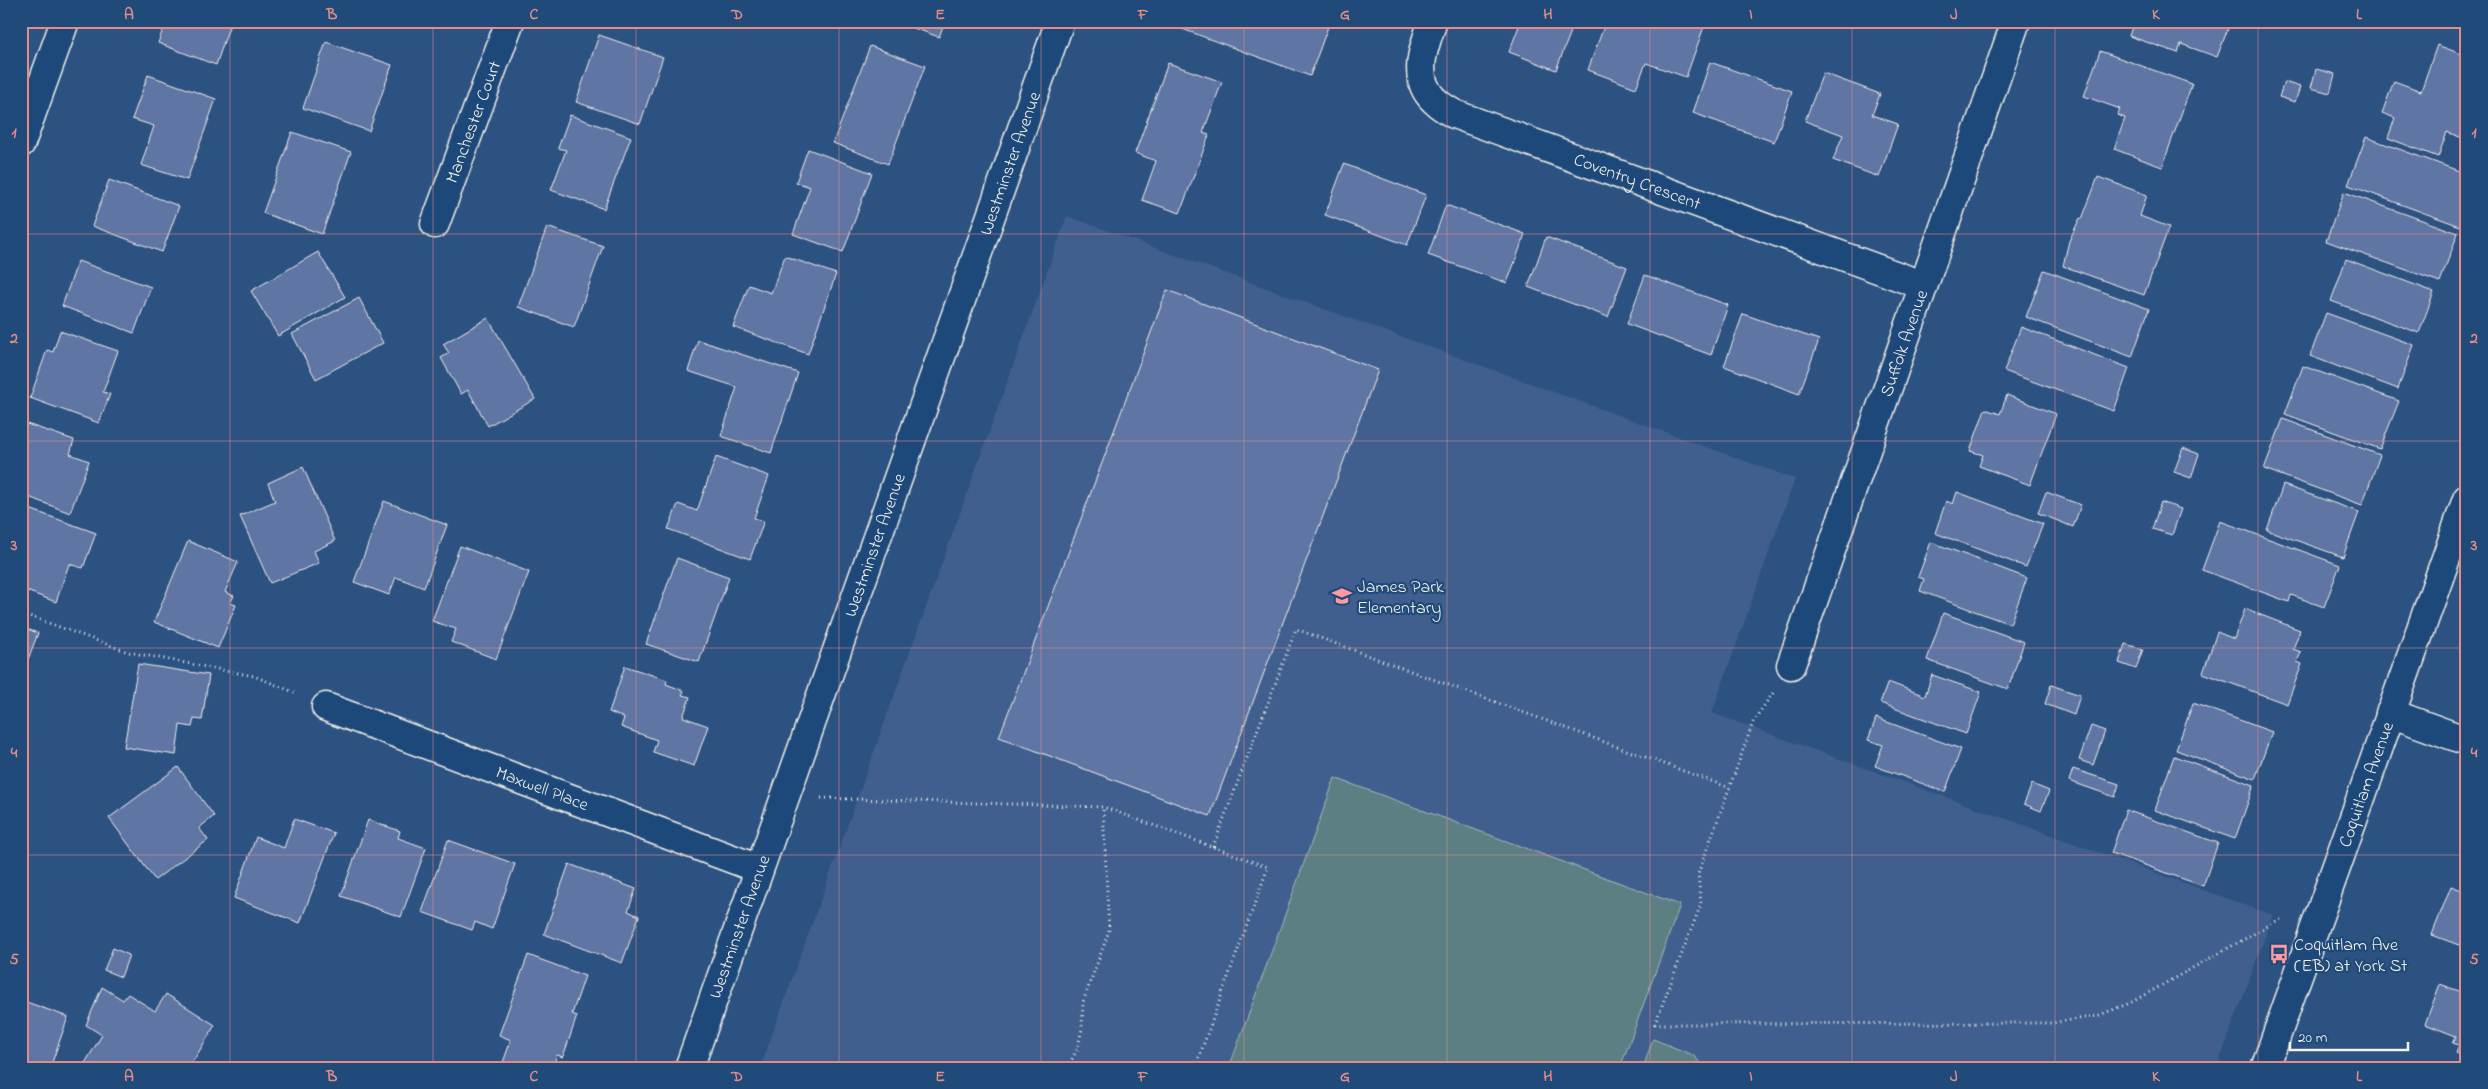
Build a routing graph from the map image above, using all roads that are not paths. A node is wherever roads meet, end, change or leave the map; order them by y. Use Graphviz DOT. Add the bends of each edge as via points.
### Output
graph roads {
  1 [pos="65,21"];
  2 [pos="510,21"];
  3 [pos="1060,21"];
  4 [pos="1433,21"];
  5 [pos="2016,21"];
  6 [pos="21,143"];
  7 [pos="435,224"];
  8 [pos="1922,285"];
  9 [pos="2467,499"];
  10 [pos="1791,665"];
  11 [pos="326,707"];
  12 [pos="2390,713"];
  13 [pos="2467,741"];
  14 [pos="759,868"];
  15 [pos="689,1068"];
  16 [pos="2266,1068"];
  1 -- 6 [label="street"];
  2 -- 7 [label="street, Manchester Court"];
  3 -- 14 [label="street, Westminster Avenue"];
  4 -- 8 [label="street, Coventry Crescent" via="1420,58 1424,82 1433,99 1454,114"];
  5 -- 8 [label="street, Suffolk Avenue"];
  8 -- 10 [label="street, Suffolk Avenue"];
  9 -- 12 [label="street, Coquitlam Avenue"];
  11 -- 14 [label="street, Maxwell Place"];
  12 -- 13 [label="street"];
  12 -- 16 [label="street, Coquitlam Avenue"];
  14 -- 15 [label="street, Westminster Avenue"];
}
